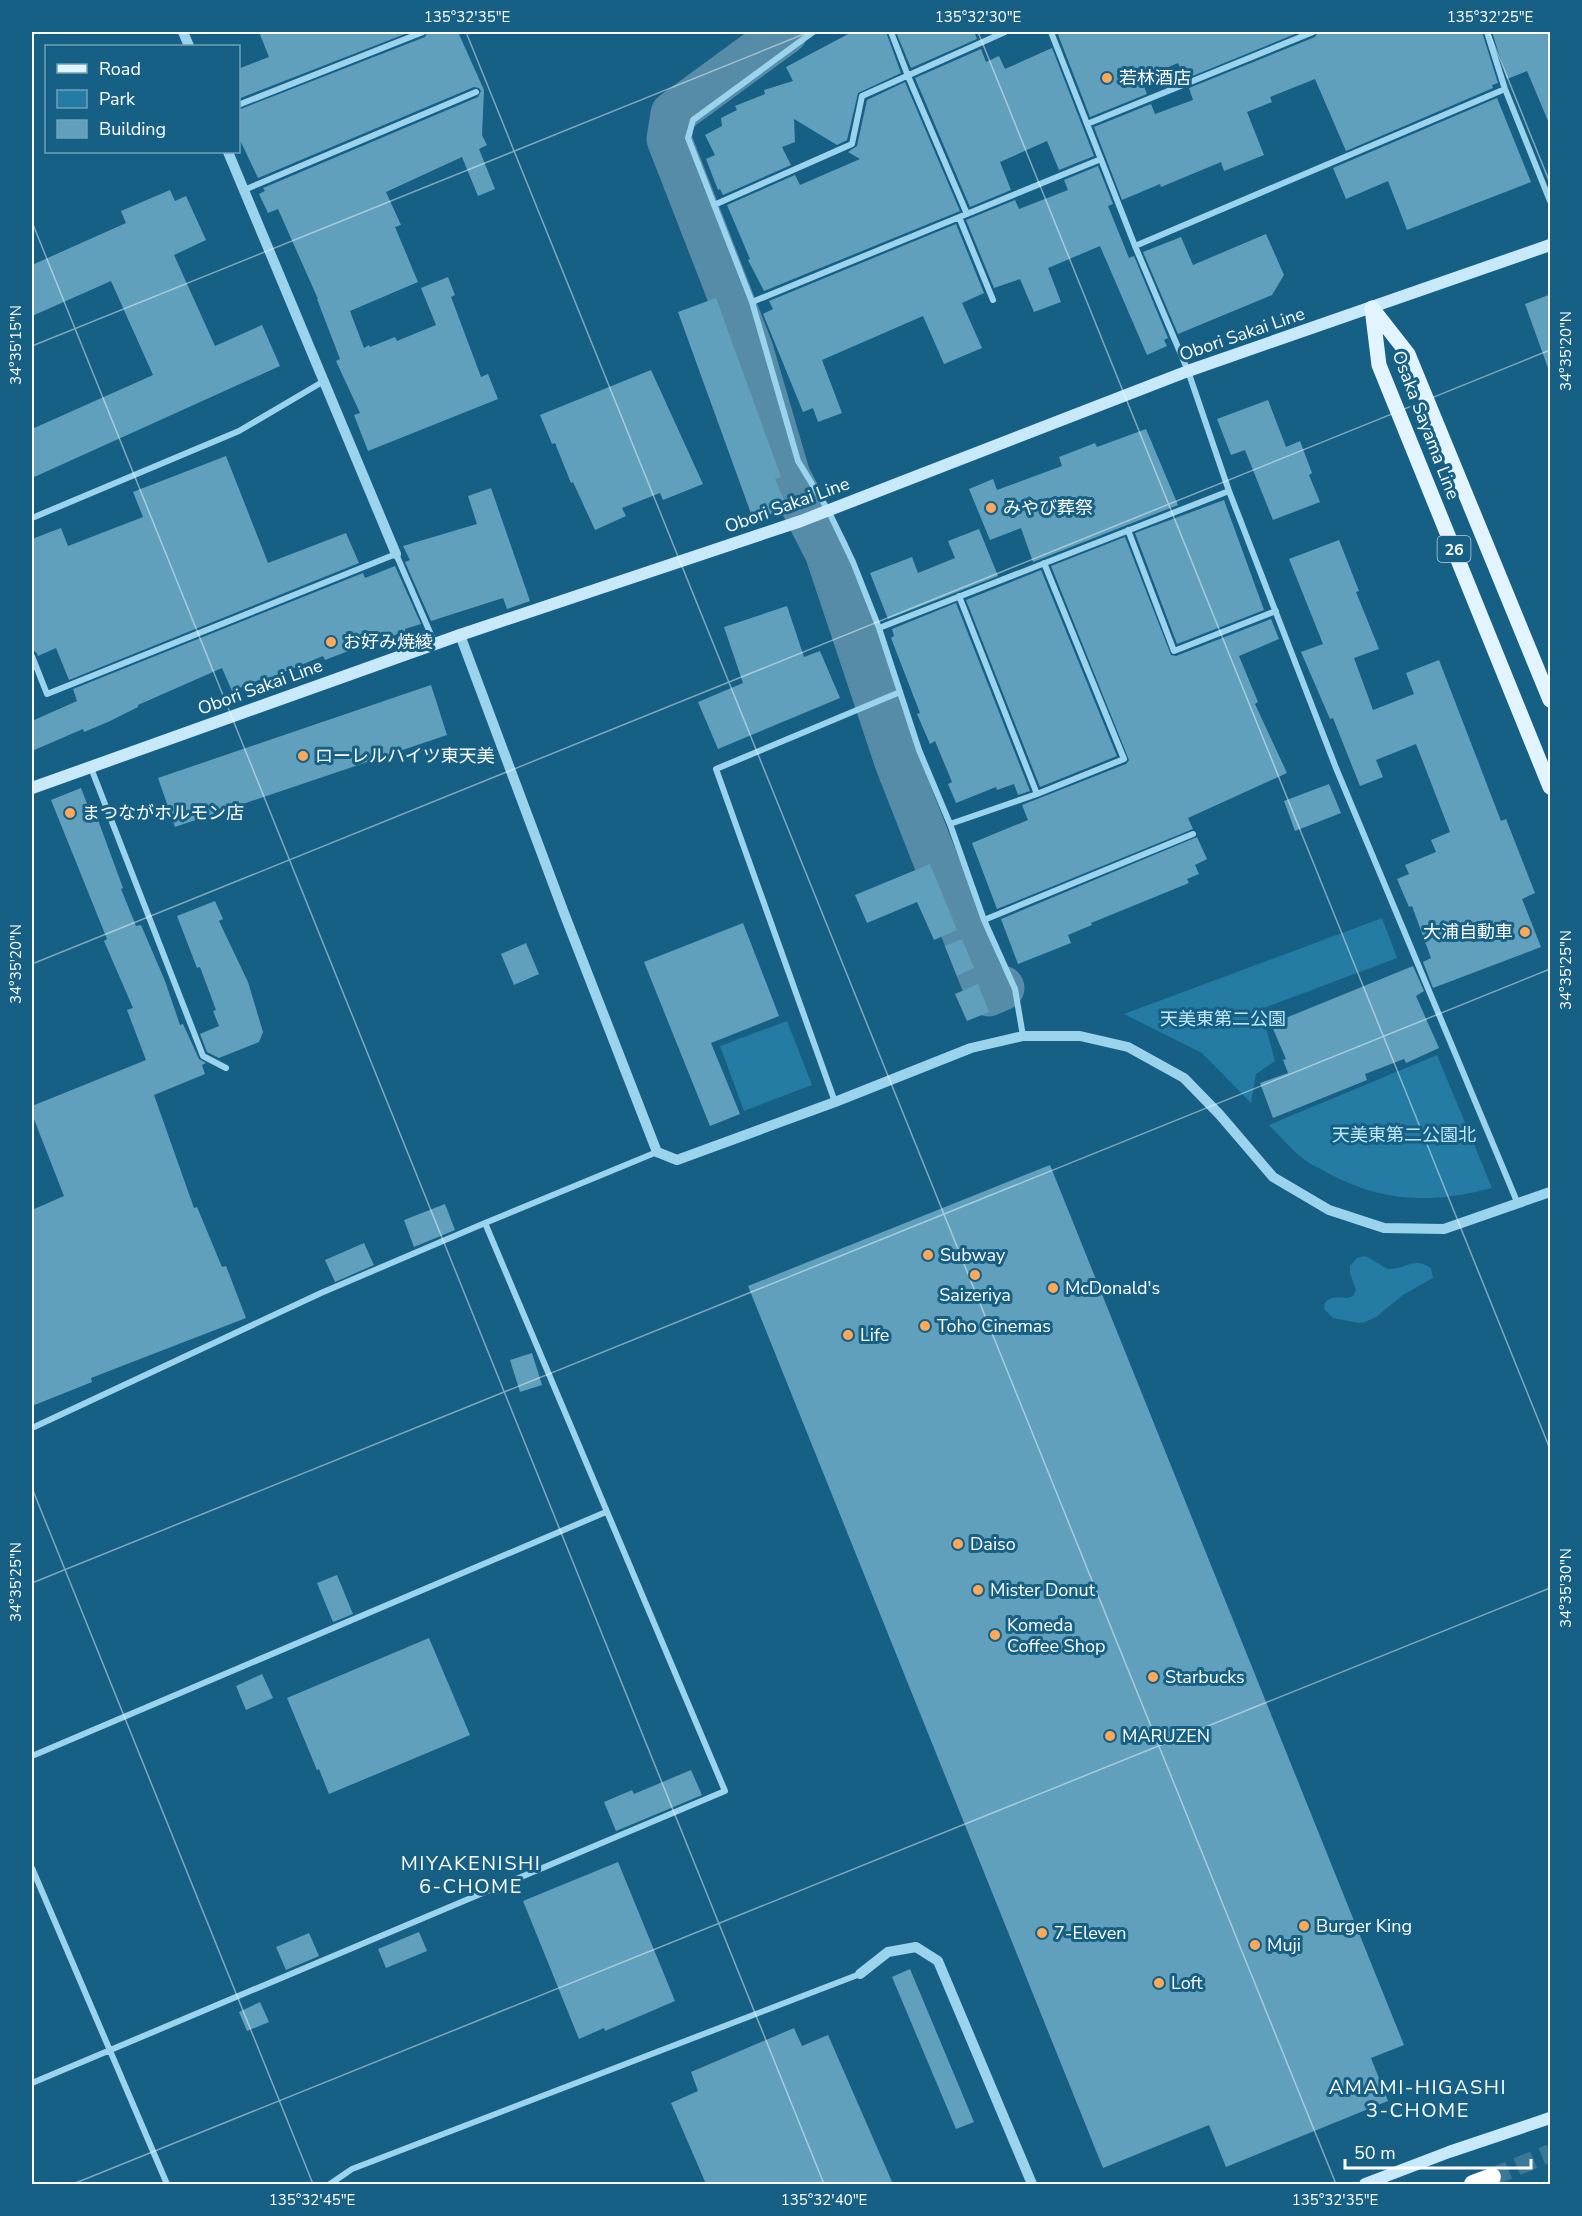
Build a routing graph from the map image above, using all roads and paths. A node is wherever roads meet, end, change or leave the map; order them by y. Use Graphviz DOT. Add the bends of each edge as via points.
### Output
graph roads {
  1 [pos="423,32"];
  2 [pos="813,32"];
  3 [pos="891,32"];
  4 [pos="1005,32"];
  5 [pos="1051,32"];
  6 [pos="1312,32"];
  7 [pos="1487,32"];
  8 [pos="908,76"];
  9 [pos="1505,89"];
  10 [pos="476,92"];
  11 [pos="240,104"];
  12 [pos="1087,124"];
  13 [pos="228,153"];
  14 [pos="1101,159"];
  15 [pos="244,190"];
  16 [pos="1551,201"];
  17 [pos="714,205"];
  18 [pos="967,214"];
  19 [pos="959,217"];
  20 [pos="1551,245"];
  21 [pos="1135,246"];
  22 [pos="993,300"];
  23 [pos="752,302"];
  24 [pos="1372,308"];
  25 [pos="1188,371"];
  26 [pos="324,381"];
  27 [pos="1229,490"];
  28 [pos="823,512"];
  29 [pos="32,518"];
  30 [pos="1128,530"];
  31 [pos="396,554"];
  32 [pos="1044,563"];
  33 [pos="959,597"];
  34 [pos="1276,611"];
  35 [pos="879,628"];
  36 [pos="460,635"];
  37 [pos="435,644"];
  38 [pos="32,656"];
  39 [pos="900,692"];
  40 [pos="1551,700"];
  41 [pos="90,767"];
  42 [pos="1551,787"];
  43 [pos="32,788"];
  44 [pos="1037,794"];
  45 [pos="950,824"];
  46 [pos="1193,834"];
  47 [pos="984,920"];
  48 [pos="1023,1036"];
  49 [pos="226,1068"];
  50 [pos="835,1102"];
  51 [pos="657,1152"];
  52 [pos="1551,1192"];
  53 [pos="1518,1204"];
  54 [pos="485,1223"];
  55 [pos="32,1428"];
  56 [pos="606,1512"];
  57 [pos="32,1756"];
  58 [pos="32,1868"];
  59 [pos="860,1974"];
  60 [pos="110,2050"];
  61 [pos="32,2083"];
  62 [pos="1551,2118"];
  63 [pos="1492,2177"];
  64 [pos="167,2184"];
  65 [pos="330,2184"];
  66 [pos="1032,2184"];
  67 [pos="1365,2184"];
  68 [pos="1473,2184"];
  1 -- 11 [label="street"];
  2 -- 17 [label="street" via="693,120 688,138"];
  3 -- 8 [label="street"];
  4 -- 8 [label="street"];
  5 -- 12 [label="street"];
  6 -- 12 [label="street"];
  7 -- 9 [label="street"];
  8 -- 17 [label="street" via="862,96 852,144"];
  8 -- 18 [label="street"];
  9 -- 16 [label="street"];
  9 -- 21 [label="street"];
  10 -- 15 [label="street"];
  12 -- 14 [label="street"];
  13 -- 15 [label="street"];
  14 -- 18 [label="street"];
  14 -- 21 [label="street"];
  15 -- 26 [label="street"];
  17 -- 23 [label="street"];
  18 -- 19 [label="street"];
  19 -- 22 [label="street"];
  19 -- 23 [label="street"];
  20 -- 24 [label="main road, Obori Sakai Line"];
  21 -- 25 [label="street"];
  23 -- 28 [label="street" via="798,461"];
  24 -- 25 [label="main road, Obori Sakai Line"];
  24 -- 40 [label="main road, Osaka Sayama Line / 26" via="1408,354"];
  24 -- 42 [label="main road, Osaka Sayama Line / 26" via="1379,364"];
  25 -- 27 [label="street"];
  25 -- 28 [label="main road, Obori Sakai Line"];
  26 -- 29 [label="street" via="239,431"];
  26 -- 31 [label="street"];
  27 -- 30 [label="street"];
  27 -- 34 [label="street"];
  28 -- 35 [label="street" via="853,562"];
  28 -- 36 [label="main road, Obori Sakai Line"];
  30 -- 32 [label="street"];
  30 -- 34 [label="street" via="1174,651"];
  31 -- 37 [label="street"];
  31 -- 38 [label="street" via="47,694"];
  32 -- 33 [label="street"];
  32 -- 44 [label="street" via="1124,759"];
  33 -- 35 [label="street"];
  33 -- 44 [label="street"];
  34 -- 53 [label="street" via="1340,778"];
  35 -- 39 [label="street"];
  36 -- 37 [label="main road, Obori Sakai Line"];
  36 -- 51 [label="street"];
  37 -- 41 [label="main road, Obori Sakai Line"];
  39 -- 45 [label="street"];
  39 -- 50 [label="street" via="716,769"];
  41 -- 43 [label="main road, Obori Sakai Line"];
  41 -- 49 [label="street" via="202,1056"];
  44 -- 45 [label="street"];
  45 -- 47 [label="street"];
  46 -- 47 [label="street"];
  47 -- 48 [label="street" via="1016,989"];
  48 -- 50 [label="street" via="971,1048"];
  48 -- 53 [label="street" via="1080,1036 1128,1047 1184,1077 1273,1177 1329,1210 1384,1228 1444,1229"];
  50 -- 51 [label="street" via="677,1160"];
  51 -- 54 [label="street"];
  52 -- 53 [label="street"];
  54 -- 55 [label="street" via="321,1293"];
  54 -- 56 [label="street"];
  56 -- 57 [label="street"];
  56 -- 60 [label="street" via="725,1791"];
  58 -- 60 [label="street"];
  59 -- 65 [label="street" via="352,2169"];
  59 -- 66 [label="street" via="888,1952 916,1947 938,1961"];
  60 -- 61 [label="street"];
  60 -- 64 [label="street"];
  62 -- 67 [label="main road"];
  63 -- 68 [label="highway"];
}
